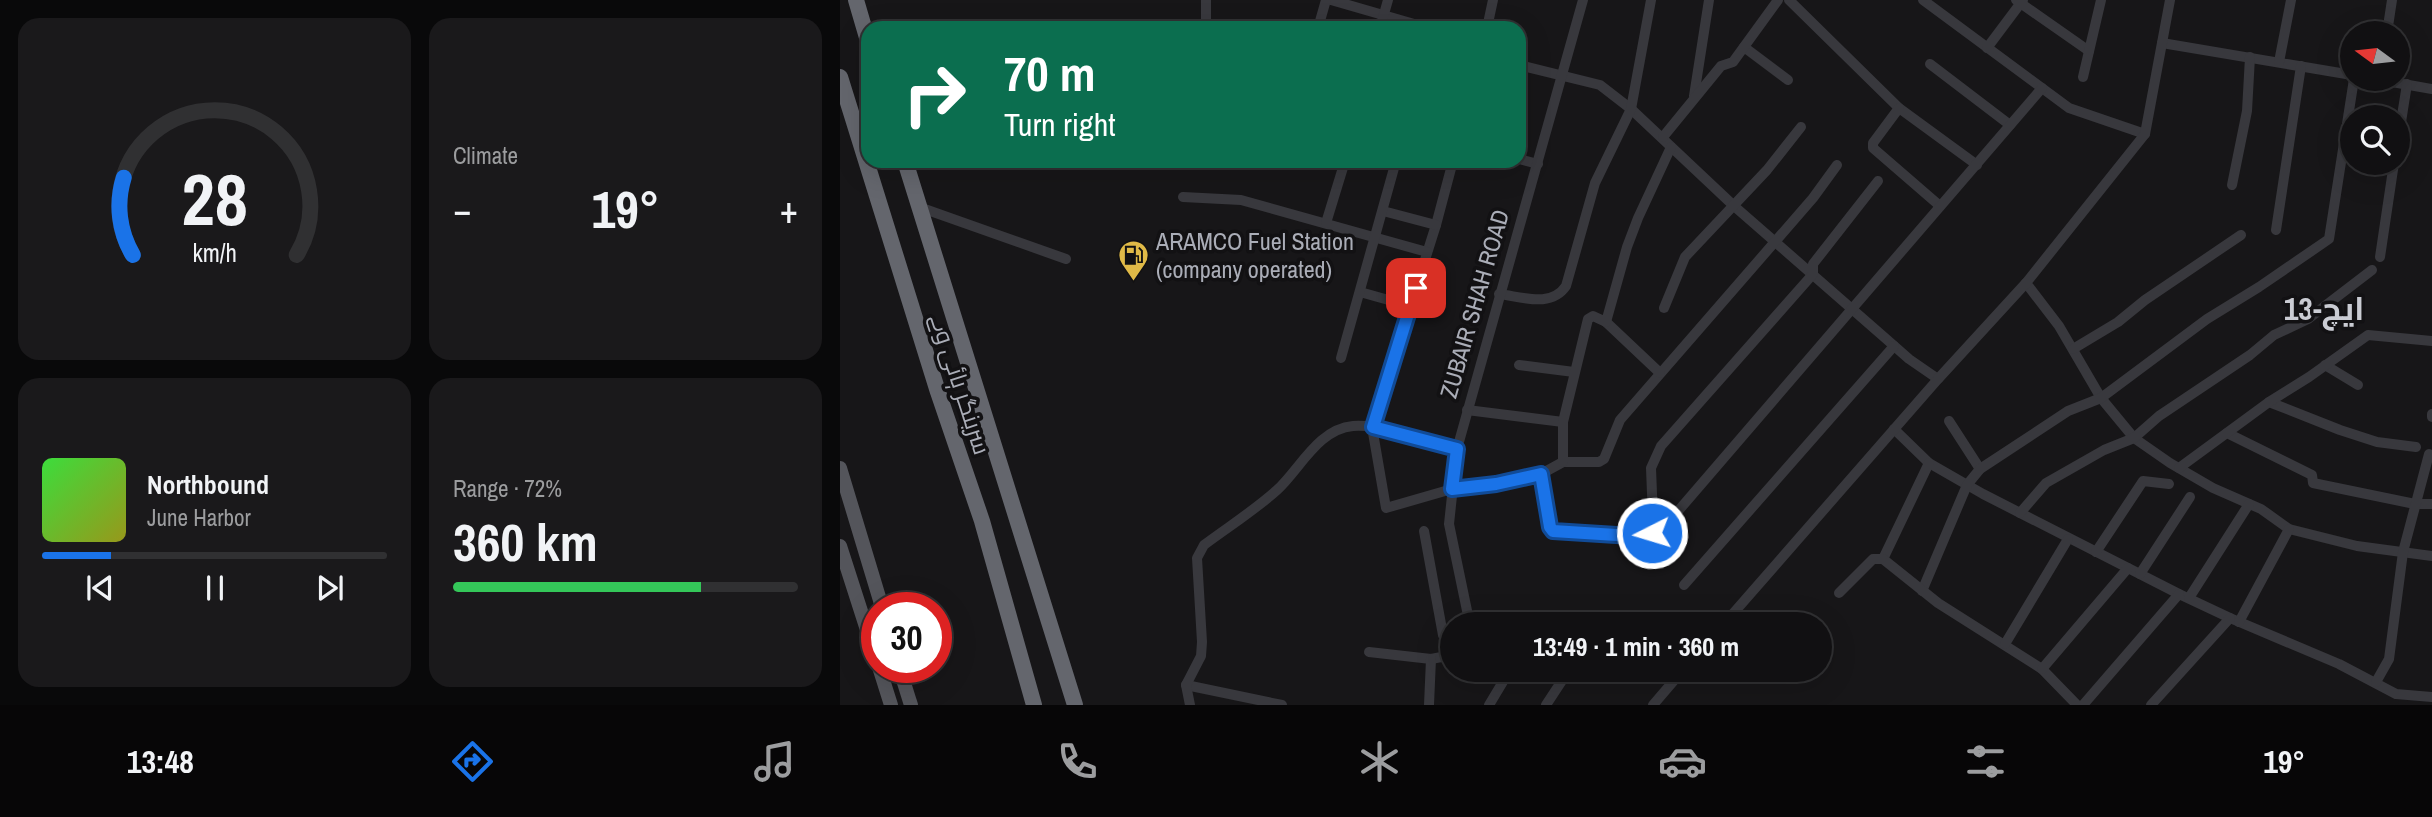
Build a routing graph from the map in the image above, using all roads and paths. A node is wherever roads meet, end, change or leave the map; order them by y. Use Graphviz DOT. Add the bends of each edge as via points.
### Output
graph roads {
  1 [pos="856,0"];
  2 [pos="1206,0"];
  3 [pos="1329,0"];
  4 [pos="1388,0"];
  5 [pos="1493,0"];
  6 [pos="1583,0"];
  7 [pos="1651,0"];
  8 [pos="1709,0"];
  9 [pos="1778,0"];
  10 [pos="1789,0"];
  11 [pos="1923,0"];
  12 [pos="2101,0"];
  13 [pos="2170,0"];
  14 [pos="2291,0"];
  15 [pos="2392,0"];
  16 [pos="2020,1"];
  17 [pos="1383,15"];
  18 [pos="862,21"];
  19 [pos="1206,21"];
  20 [pos="1321,21"];
  21 [pos="1382,21"];
  22 [pos="1404,21"];
  23 [pos="1488,21"];
  24 [pos="2389,21"];
  25 [pos="2162,43"];
  26 [pos="1744,47"];
  27 [pos="1987,48"];
  28 [pos="2089,51"];
  29 [pos="2250,57"];
  30 [pos="2279,62"];
  31 [pos="1930,64"];
  32 [pos="2301,66"];
  33 [pos="1526,67"];
  34 [pos="2340,74"];
  35 [pos="1562,75"];
  36 [pos="2083,77"];
  37 [pos="840,78"];
  38 [pos="1788,80"];
  39 [pos="2410,84"];
  40 [pos="2432,85"];
  41 [pos="2042,88"];
  42 [pos="2351,91"];
  43 [pos="1693,99"];
  44 [pos="1899,108"];
  45 [pos="1631,109"];
  46 [pos="2010,125"];
  47 [pos="1801,127"];
  48 [pos="2145,134"];
  49 [pos="1662,137"];
  50 [pos="861,145"];
  51 [pos="1671,147"];
  52 [pos="1526,161"];
  53 [pos="1538,164"];
  54 [pos="1837,165"];
  55 [pos="1977,165"];
  56 [pos="868,168"];
  57 [pos="907,168"];
  58 [pos="1343,168"];
  59 [pos="1394,168"];
  60 [pos="1451,168"];
  61 [pos="2392,175"];
  62 [pos="1878,181"];
  63 [pos="2232,185"];
  64 [pos="1183,197"];
  65 [pos="1734,206"];
  66 [pos="1941,206"];
  67 [pos="919,207"];
  68 [pos="1383,211"];
  69 [pos="1326,223"];
  70 [pos="1436,225"];
  71 [pos="2277,230"];
  72 [pos="2241,235"];
  73 [pos="1375,237"];
  74 [pos="1774,240"];
  75 [pos="1427,252"];
  76 [pos="2380,257"];
  77 [pos="1066,259"];
  78 [pos="2372,270"];
  79 [pos="1813,274"];
  80 [pos="2026,283"];
  81 [pos="1360,292"];
  82 [pos="1499,294"];
  83 [pos="1410,306"];
  84 [pos="1664,308"];
  85 [pos="1853,310"];
  86 [pos="1606,322"];
  87 [pos="2432,341"];
  88 [pos="1894,346"];
  89 [pos="2073,349"];
  90 [pos="1341,358"];
  91 [pos="1519,365"];
  92 [pos="2325,365"];
  93 [pos="1574,372"];
  94 [pos="1660,373"];
  95 [pos="1938,379"];
  96 [pos="2358,385"];
  97 [pos="2101,398"];
  98 [pos="2270,402"];
  99 [pos="1467,410"];
  100 [pos="1949,421"];
  101 [pos="1563,422"];
  102 [pos="1373,427"];
  103 [pos="1894,429"];
  104 [pos="2227,433"];
  105 [pos="2134,438"];
  106 [pos="2417,447"];
  107 [pos="1457,449"];
  108 [pos="2429,454"];
  109 [pos="1563,462"];
  110 [pos="1929,463"];
  111 [pos="2179,468"];
  112 [pos="1980,469"];
  113 [pos="841,474"];
  114 [pos="1541,474"];
  115 [pos="2169,484"];
  116 [pos="1966,485"];
  117 [pos="1452,489"];
  118 [pos="2190,497"];
  119 [pos="2249,504"];
  120 [pos="2415,504"];
  121 [pos="2432,504"];
  122 [pos="1679,510"];
  123 [pos="2020,513"];
  124 [pos="2289,528"];
  125 [pos="1424,531"];
  126 [pos="2068,539"];
  127 [pos="840,546"];
  128 [pos="2096,552"];
  129 [pos="2403,552"];
  130 [pos="2432,556"];
  131 [pos="1883,559"];
  132 [pos="2128,568"];
  133 [pos="2140,574"];
  134 [pos="1684,585"];
  135 [pos="1922,591"];
  136 [pos="876,592"];
  137 [pos="1839,593"];
  138 [pos="2184,596"];
  139 [pos="861,611"];
  140 [pos="1467,612"];
  141 [pos="1734,612"];
  142 [pos="1440,619"];
  143 [pos="2234,620"];
  144 [pos="2005,644"];
  145 [pos="1369,652"];
  146 [pos="1440,657"];
  147 [pos="1431,659"];
  148 [pos="2042,668"];
  149 [pos="1503,682"];
  150 [pos="1561,682"];
  151 [pos="1673,682"];
  152 [pos="2376,682"];
  153 [pos="883,683"];
  154 [pos="904,683"];
  155 [pos="1186,685"];
  156 [pos="2091,696"];
  157 [pos="2432,697"];
  158 [pos="891,705"];
  159 [pos="911,705"];
  160 [pos="1034,705"];
  161 [pos="1075,705"];
  162 [pos="1190,705"];
  163 [pos="1282,705"];
  164 [pos="1429,705"];
  165 [pos="1489,705"];
  166 [pos="1546,705"];
  167 [pos="1653,705"];
  168 [pos="2077,705"];
  169 [pos="2083,705"];
  170 [pos="2101,705"];
  171 [pos="2151,705"];
  1 -- 18 [label="highway"];
  2 -- 19 [label="street"];
  3 -- 17 [label="street"];
  3 -- 20 [label="street"];
  4 -- 17 [label="street"];
  5 -- 23 [label="street"];
  6 -- 35 [label="street, ZUBAIR SHAH ROAD"];
  7 -- 45 [label="street"];
  8 -- 43 [label="street"];
  9 -- 26 [label="street"];
  10 -- 44 [label="street"];
  11 -- 27 [label="street"];
  12 -- 28 [label="street"];
  13 -- 25 [label="street"];
  14 -- 30 [label="street"];
  15 -- 24 [label="street"];
  16 -- 27 [label="street"];
  16 -- 28 [label="street"];
  17 -- 21 [label="street"];
  17 -- 22 [label="street"];
  25 -- 29 [label="street"];
  25 -- 48 [label="street"];
  26 -- 38 [label="street"];
  26 -- 43 [label="street"];
  27 -- 41 [label="street"];
  28 -- 36 [label="street"];
  29 -- 30 [label="street"];
  29 -- 63 [label="street" via="2247,111"];
  30 -- 32 [label="street"];
  31 -- 46 [label="street"];
  32 -- 34 [label="street"];
  32 -- 71 [label="street"];
  33 -- 35 [label="street"];
  35 -- 45 [label="street" via="1600,85"];
  35 -- 53 [label="street, ZUBAIR SHAH ROAD"];
  37 -- 50 [label="highway, سرینگر ہائی وے"];
  39 -- 40 [label="street"];
  41 -- 46 [label="street"];
  41 -- 48 [label="street" via="2069,108"];
  42 -- 97 [label="street" via="2329,239 2207,319"];
  43 -- 49 [label="street"];
  44 -- 55 [label="street"];
  44 -- 66 [label="street" via="1873,148"];
  45 -- 49 [label="street"];
  45 -- 82 [label="street" via="1595,183 1560,295 1541,300"];
  46 -- 55 [label="street"];
  47 -- 65 [label="street"];
  48 -- 80 [label="street"];
  49 -- 51 [label="street"];
  51 -- 65 [label="street"];
  51 -- 86 [label="street" via="1627,247"];
  52 -- 53 [label="street"];
  53 -- 82 [label="street, ZUBAIR SHAH ROAD"];
  54 -- 74 [label="street"];
  55 -- 66 [label="street"];
  56 -- 160 [label="highway, سرینگر ہائی وے" via="982,521"];
  57 -- 67 [label="highway, سرینگر ہائی وے"];
  58 -- 69 [label="street"];
  59 -- 68 [label="street"];
  60 -- 70 [label="street"];
  61 -- 76 [label="street"];
  62 -- 79 [label="street" via="1814,264"];
  64 -- 69 [label="street" via="1241,200"];
  65 -- 74 [label="street"];
  65 -- 84 [label="street" via="1685,257"];
  66 -- 85 [label="street"];
  67 -- 77 [label="street"];
  67 -- 161 [label="highway, سرینگر ہائی وے"];
  68 -- 70 [label="street"];
  68 -- 73 [label="street"];
  69 -- 73 [label="street"];
  70 -- 75 [label="street"];
  72 -- 89 [label="street"];
  73 -- 75 [label="street"];
  73 -- 81 [label="street"];
  74 -- 79 [label="street"];
  74 -- 94 [label="street"];
  75 -- 83 [label="street"];
  78 -- 105 [label="street" via="2308,319 2274,335 2159,416"];
  79 -- 85 [label="street"];
  79 -- 114 [label="street" via="1661,446 1651,468 1651,536 1553,531"];
  80 -- 89 [label="street"];
  80 -- 95 [label="street"];
  81 -- 83 [label="street"];
  81 -- 90 [label="street"];
  82 -- 99 [label="street, ZUBAIR SHAH ROAD"];
  83 -- 102 [label="street"];
  85 -- 88 [label="street"];
  85 -- 122 [label="street"];
  86 -- 93 [label="street" via="1588,318"];
  86 -- 94 [label="street"];
  87 -- 92 [label="street" via="2368,335"];
  88 -- 95 [label="street"];
  88 -- 134 [label="street"];
  89 -- 97 [label="street"];
  91 -- 93 [label="street"];
  92 -- 96 [label="street"];
  92 -- 98 [label="street"];
  93 -- 101 [label="street"];
  94 -- 109 [label="street" via="1620,420 1604,459"];
  95 -- 103 [label="street"];
  97 -- 105 [label="street"];
  97 -- 112 [label="street" via="2068,411"];
  98 -- 104 [label="street"];
  98 -- 106 [label="street" via="2376,442"];
  99 -- 101 [label="street"];
  99 -- 107 [label="street, ZUBAIR SHAH ROAD"];
  100 -- 112 [label="street"];
  101 -- 109 [label="street"];
  102 -- 107 [label="street"];
  102 -- 117 [label="street" via="1386,508"];
  102 -- 155 [label="street" via="1352,426 1322,440 1277,490 1204,545 1197,558 1201,656"];
  103 -- 110 [label="street"];
  103 -- 141 [label="street"];
  104 -- 111 [label="street"];
  104 -- 120 [label="street" via="2312,475 2313,483"];
  105 -- 111 [label="street"];
  105 -- 123 [label="street" via="2046,483"];
  107 -- 117 [label="street, ZUBAIR SHAH ROAD"];
  108 -- 120 [label="street"];
  109 -- 114 [label="street"];
  110 -- 116 [label="street"];
  110 -- 131 [label="street"];
  111 -- 119 [label="street"];
  112 -- 116 [label="street"];
  113 -- 136 [label="main road"];
  114 -- 117 [label="street"];
  115 -- 128 [label="street" via="2143,481"];
  116 -- 123 [label="street"];
  116 -- 135 [label="street"];
  117 -- 140 [label="street, ZUBAIR SHAH ROAD" via="1449,524"];
  118 -- 133 [label="street"];
  119 -- 124 [label="street"];
  119 -- 138 [label="street"];
  120 -- 121 [label="street"];
  120 -- 129 [label="street"];
  123 -- 126 [label="street"];
  124 -- 129 [label="street"];
  124 -- 143 [label="street"];
  125 -- 142 [label="street"];
  126 -- 128 [label="street"];
  126 -- 144 [label="street"];
  127 -- 139 [label="main road"];
  128 -- 132 [label="street"];
  129 -- 130 [label="street"];
  129 -- 152 [label="street" via="2389,659"];
  131 -- 135 [label="street"];
  131 -- 137 [label="street" via="1873,559"];
  132 -- 133 [label="street"];
  132 -- 148 [label="street"];
  133 -- 138 [label="street"];
  135 -- 144 [label="street"];
  138 -- 143 [label="street"];
  138 -- 156 [label="street"];
  143 -- 152 [label="street"];
  143 -- 171 [label="street"];
  144 -- 148 [label="street"];
  145 -- 147 [label="street"];
  146 -- 147 [label="street"];
  147 -- 164 [label="street"];
  148 -- 168 [label="street"];
  149 -- 165 [label="street"];
  150 -- 166 [label="street"];
  151 -- 167 [label="street"];
  152 -- 157 [label="street" via="2396,694"];
  153 -- 158 [label="main road"];
  154 -- 159 [label="main road"];
  155 -- 162 [label="street"];
  155 -- 163 [label="street"];
  156 -- 169 [label="street"];
  156 -- 170 [label="street"];
}
